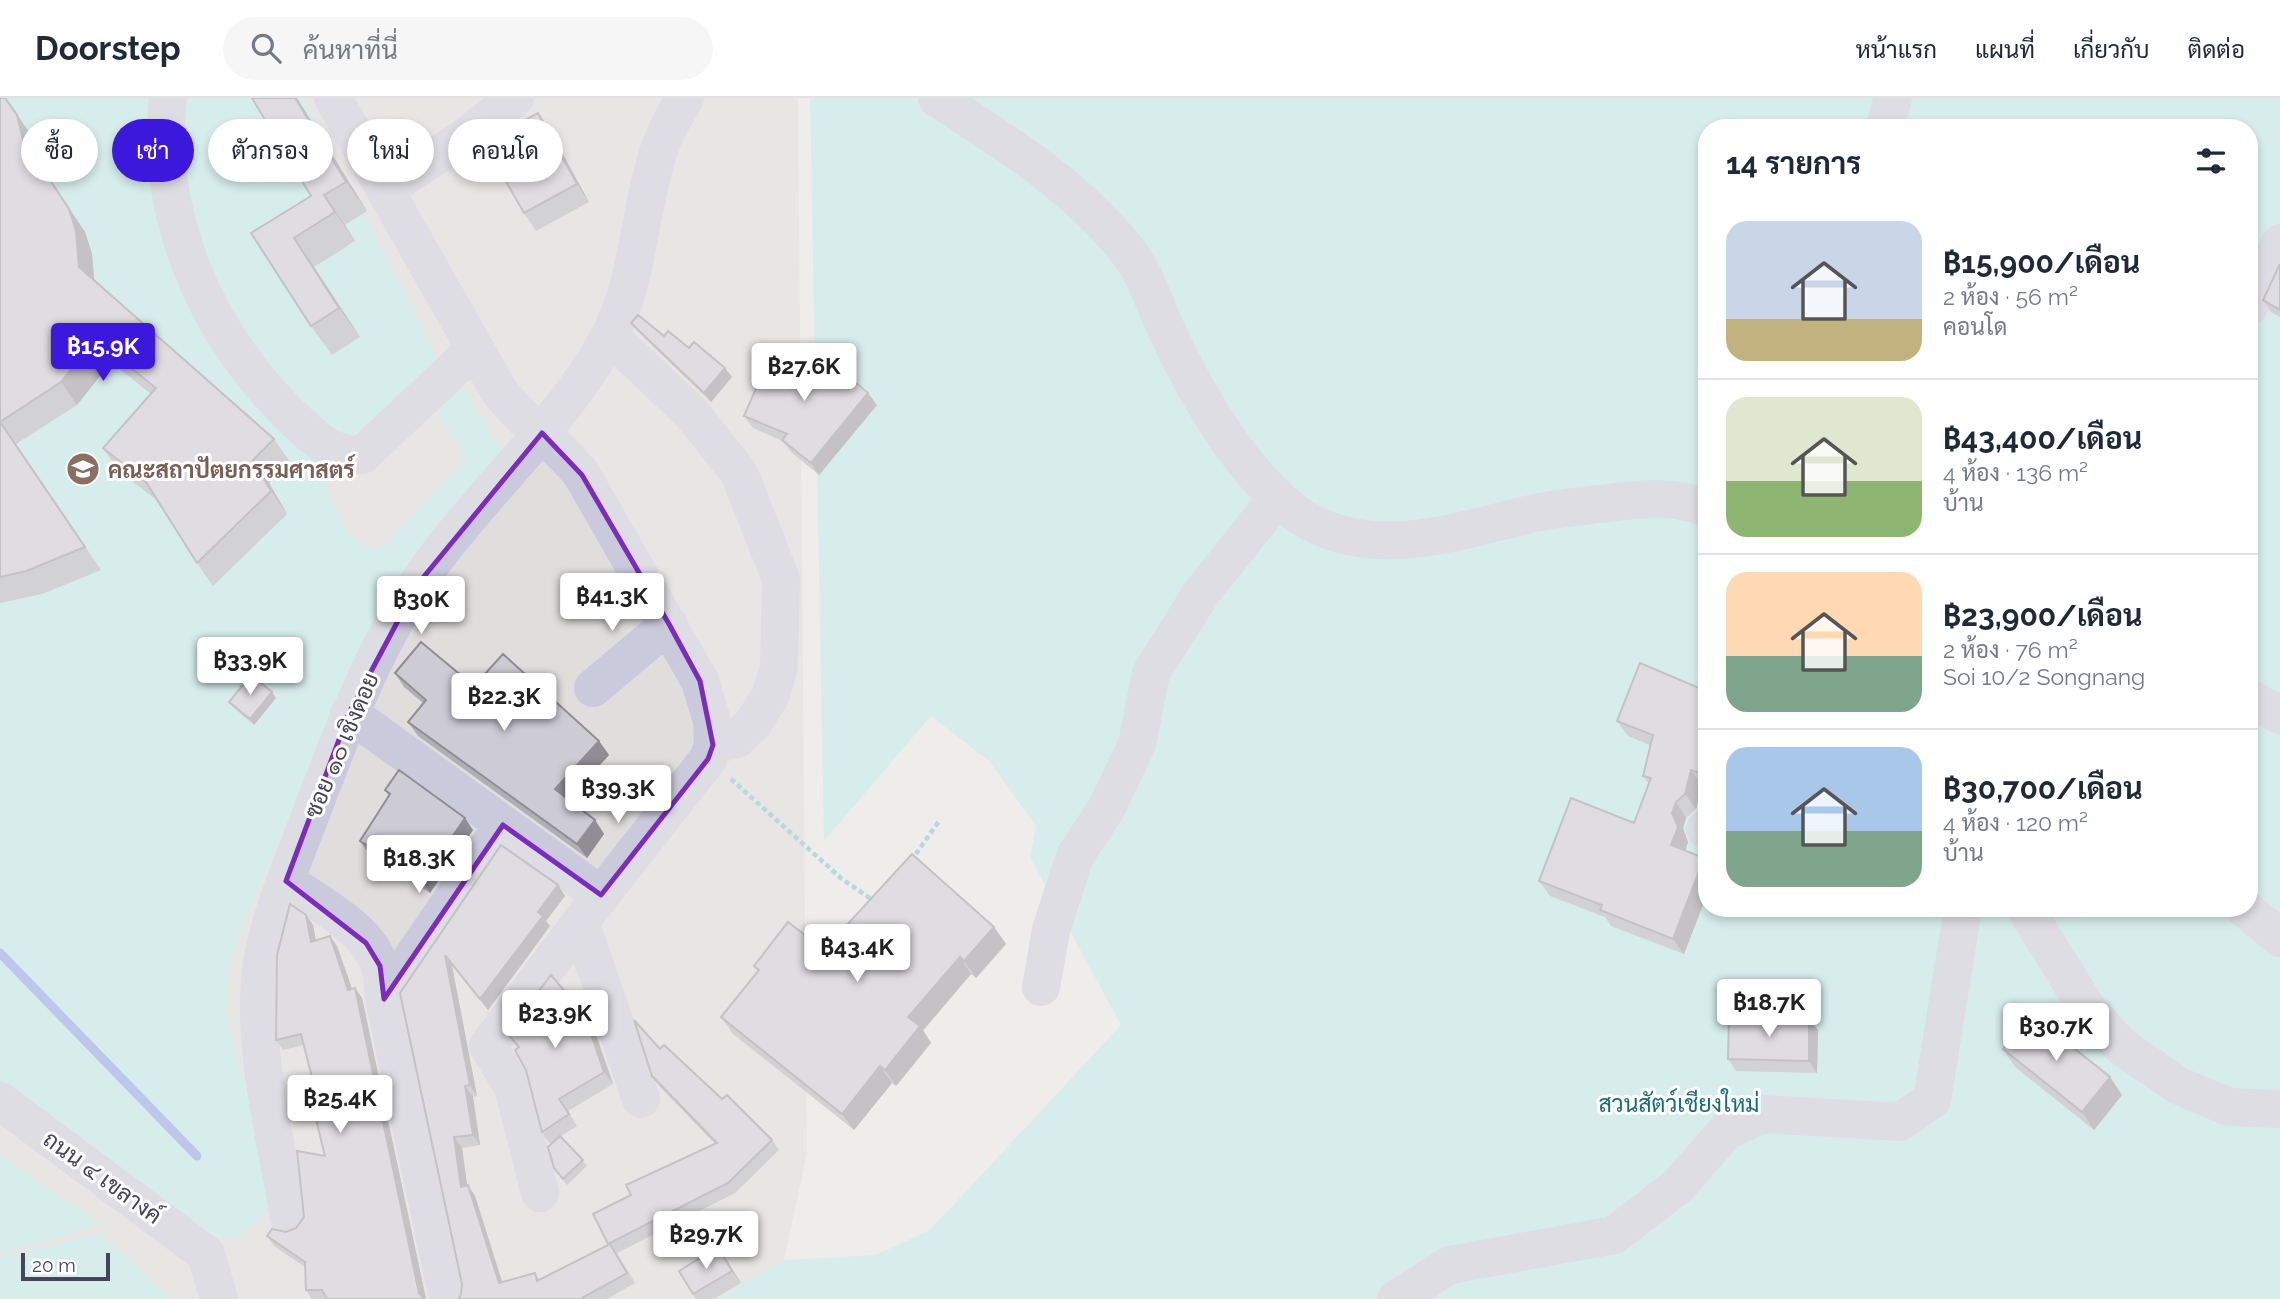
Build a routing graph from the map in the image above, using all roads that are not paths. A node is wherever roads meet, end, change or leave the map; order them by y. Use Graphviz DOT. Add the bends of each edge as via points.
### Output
graph roads {
  1 [pos="168,98"];
  2 [pos="333,98"];
  3 [pos="515,98"];
  4 [pos="685,98"];
  5 [pos="937,98"];
  6 [pos="1893,98"];
  7 [pos="1887,119"];
  8 [pos="385,190"];
  9 [pos="2280,243"];
  10 [pos="2258,288"];
  11 [pos="610,336"];
  12 [pos="474,350"];
  13 [pos="542,433"];
  14 [pos="1278,497"];
  15 [pos="1698,504"];
  16 [pos="668,624"];
  17 [pos="593,688"];
  18 [pos="349,713"];
  19 [pos="711,752"];
  20 [pos="503,825"];
  21 [pos="286,881"];
  22 [pos="591,910"];
  23 [pos="1952,917"];
  24 [pos="2031,917"];
  25 [pos="2255,917"];
  26 [pos="2280,938"];
  27 [pos="1041,987"];
  28 [pos="384,999"];
  29 [pos="641,1099"];
  30 [pos="1,1107"];
  31 [pos="2280,1108"];
  32 [pos="540,1193"];
  33 [pos="290,1221"];
  34 [pos="219,1299"];
  35 [pos="448,1299"];
  36 [pos="1396,1299"];
  1 -- 12 [label="street" via="163,139 171,202 209,310 263,388 321,445 348,456 362,455"];
  2 -- 8 [label="street"];
  3 -- 8 [label="street"];
  4 -- 11 [label="street, ซอย ๑๐ เชิงดอย" via="656,159 629,288"];
  5 -- 14 [label="street" via="1045,171 1131,254 1196,389 1226,438"];
  6 -- 7 [label="street"];
  8 -- 12 [label="street"];
  9 -- 10 [label="street"];
  11 -- 13 [label="street, ซอย ๑๐ เชิงดอย" via="574,394"];
  11 -- 19 [label="street" via="692,414 739,473 781,579 779,667 770,697 737,739"];
  12 -- 13 [label="street" via="506,401"];
  13 -- 16 [label="street" via="582,475"];
  13 -- 18 [label="street, ซอย ๑๐ เชิงดอย" via="417,585"];
  14 -- 15 [label="street" via="1316,525 1353,539 1394,541 1538,512 1631,500 1688,500"];
  14 -- 27 [label="street" via="1202,592 1151,673 1137,744 1106,809 1075,856 1051,930"];
  16 -- 17 [label="street"];
  16 -- 19 [label="street" via="700,681 712,721"];
  18 -- 20 [label="street"];
  18 -- 21 [label="street, ซอย ๑๐ เชิงดอย"];
  19 -- 22 [label="street"];
  20 -- 22 [label="street"];
  20 -- 28 [label="street"];
  21 -- 28 [label="street" via="366,943 380,966"];
  21 -- 33 [label="street, ซอย ๑๐ เชิงดอย" via="262,962 260,1048"];
  22 -- 29 [label="street"];
  22 -- 32 [label="street" via="488,1046 513,1087"];
  23 -- 36 [label="street" via="1932,1100 1900,1122 1763,1114 1726,1131 1678,1186 1614,1235 1451,1265"];
  24 -- 31 [label="street" via="2086,1007 2122,1046 2179,1086 2230,1107"];
  25 -- 26 [label="street"];
  28 -- 35 [label="street"];
  30 -- 34 [label="street, ถนน ๔ เขลางค์" via="206,1254"];
}
